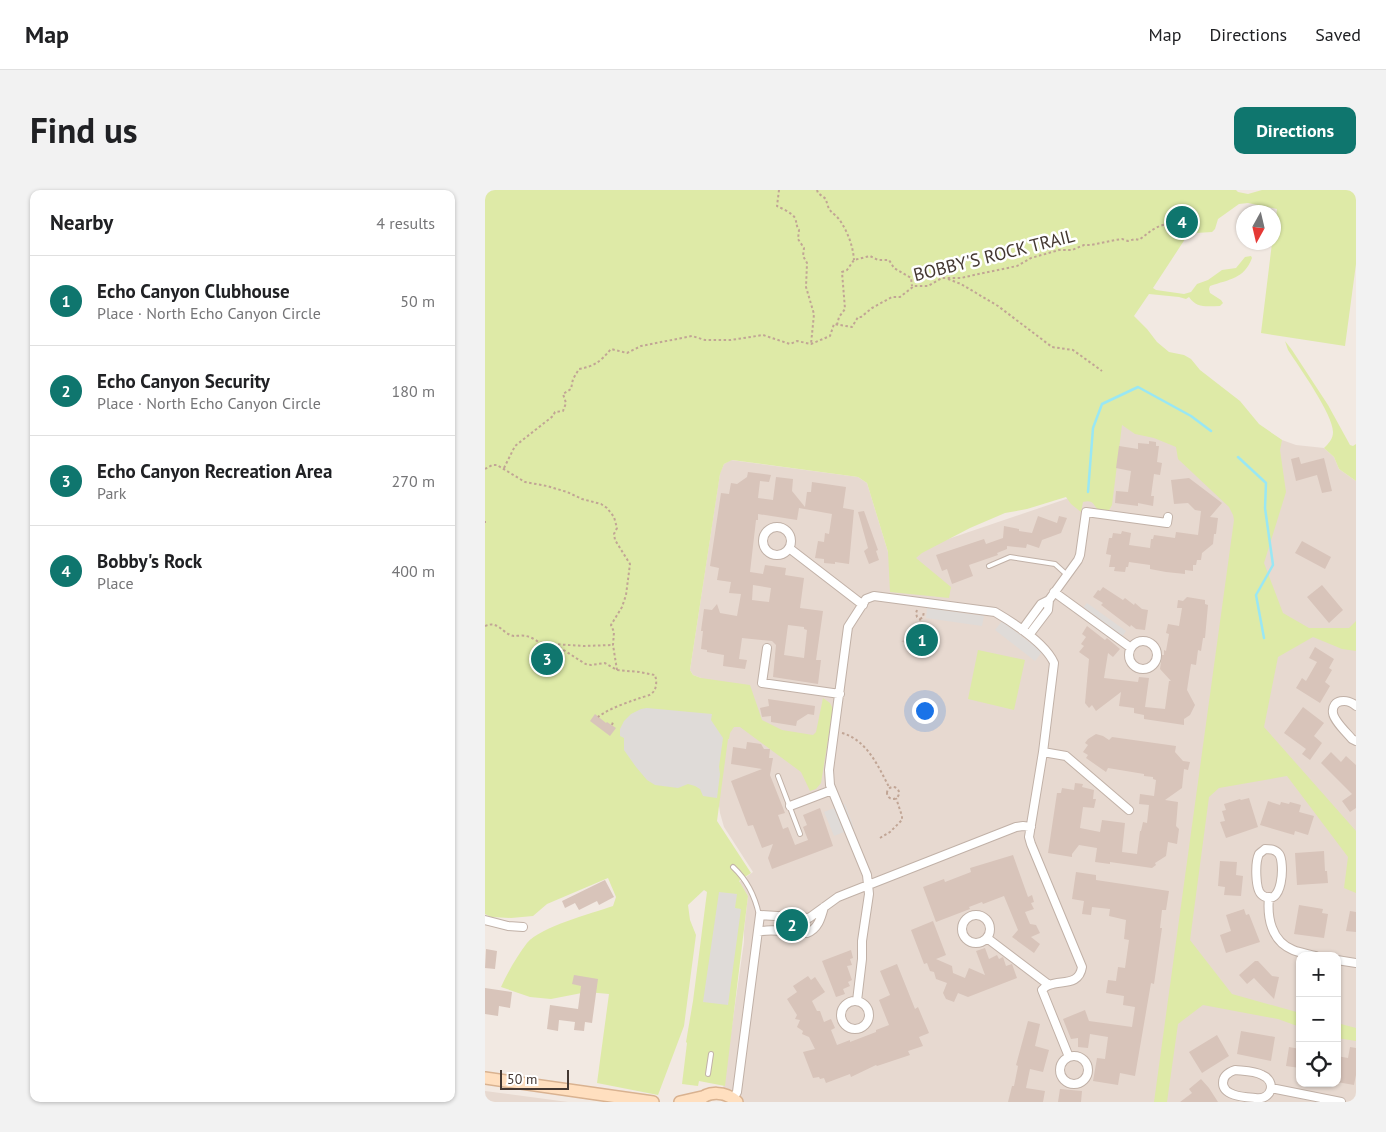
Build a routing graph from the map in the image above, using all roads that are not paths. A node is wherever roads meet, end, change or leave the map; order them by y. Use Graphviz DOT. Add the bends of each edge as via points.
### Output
graph roads {
  1 [pos="1168,517"];
  2 [pos="789,548"];
  3 [pos="989,566"];
  4 [pos="1066,574"];
  5 [pos="1054,592"];
  6 [pos="1049,600"];
  7 [pos="863,604"];
  8 [pos="1022,630"];
  9 [pos="1029,636"];
  10 [pos="767,648"];
  11 [pos="1131,648"];
  12 [pos="840,694"];
  13 [pos="1356,706"];
  14 [pos="1356,741"];
  15 [pos="1043,752"];
  16 [pos="778,776"];
  17 [pos="832,790"];
  18 [pos="790,806"];
  19 [pos="1129,810"];
  20 [pos="1031,827"];
  21 [pos="801,834"];
  22 [pos="733,867"];
  23 [pos="868,884"];
  24 [pos="1269,897"];
  25 [pos="824,907"];
  26 [pos="760,916"];
  27 [pos="485,920"];
  28 [pos="523,927"];
  29 [pos="758,932"];
  30 [pos="987,938"];
  31 [pos="1299,952"];
  32 [pos="1341,961"];
  33 [pos="1356,963"];
  34 [pos="1049,985"];
  35 [pos="857,1001"];
  36 [pos="711,1054"];
  37 [pos="1069,1057"];
  38 [pos="708,1074"];
  39 [pos="485,1078"];
  40 [pos="1271,1088"];
  41 [pos="700,1100"];
  42 [pos="735,1100"];
  43 [pos="653,1102"];
  44 [pos="680,1102"];
  45 [pos="1341,1102"];
  1 -- 4 [label="street" via="1167,524 1086,512 1080,555"];
  2 -- 7 [label="street"];
  3 -- 4 [label="lane" via="1010,557 1055,564"];
  4 -- 5 [label="street"];
  5 -- 6 [label="street"];
  5 -- 11 [label="street"];
  6 -- 8 [label="street" via="1041,604"];
  6 -- 9 [label="street" via="1048,610"];
  7 -- 8 [label="street" via="874,596 995,612"];
  7 -- 12 [label="street" via="848,627"];
  8 -- 9 [label="street"];
  9 -- 15 [label="street" via="1049,653 1054,663"];
  10 -- 12 [label="street" via="763,683"];
  12 -- 17 [label="street" via="829,770"];
  13 -- 14 [label="street" via="1347,700 1339,701 1333,714"];
  15 -- 19 [label="street" via="1066,756"];
  15 -- 20 [label="street"];
  16 -- 18 [label="lane"];
  17 -- 18 [label="street"];
  17 -- 23 [label="street" via="865,866"];
  18 -- 21 [label="lane"];
  20 -- 23 [label="street" via="1016,827"];
  20 -- 34 [label="street" via="1031,844 1082,967 1075,980"];
  22 -- 26 [label="lane" via="752,892"];
  23 -- 25 [label="street"];
  23 -- 35 [label="street"];
  24 -- 24 [label="street" via="1279,892 1281,860 1279,853 1265,849 1257,861 1256,886 1259,893"];
  24 -- 31 [label="street" via="1269,922 1279,940 1291,950"];
  25 -- 26 [label="street" via="809,918"];
  25 -- 29 [label="street" via="821,919 811,932"];
  26 -- 29 [label="street"];
  27 -- 28 [label="street"];
  29 -- 42 [label="street"];
  30 -- 34 [label="street"];
  32 -- 33 [label="street"];
  34 -- 37 [label="street" via="1041,990"];
  36 -- 38 [label="lane"];
  39 -- 43 [label="street"];
  40 -- 40 [label="street" via="1263,1075 1235,1070 1224,1078 1223,1085 1227,1092 1258,1099 1265,1097"];
  40 -- 45 [label="street"];
  41 -- 42 [label="street" via="720,1093"];
  41 -- 44 [label="street"];
}
